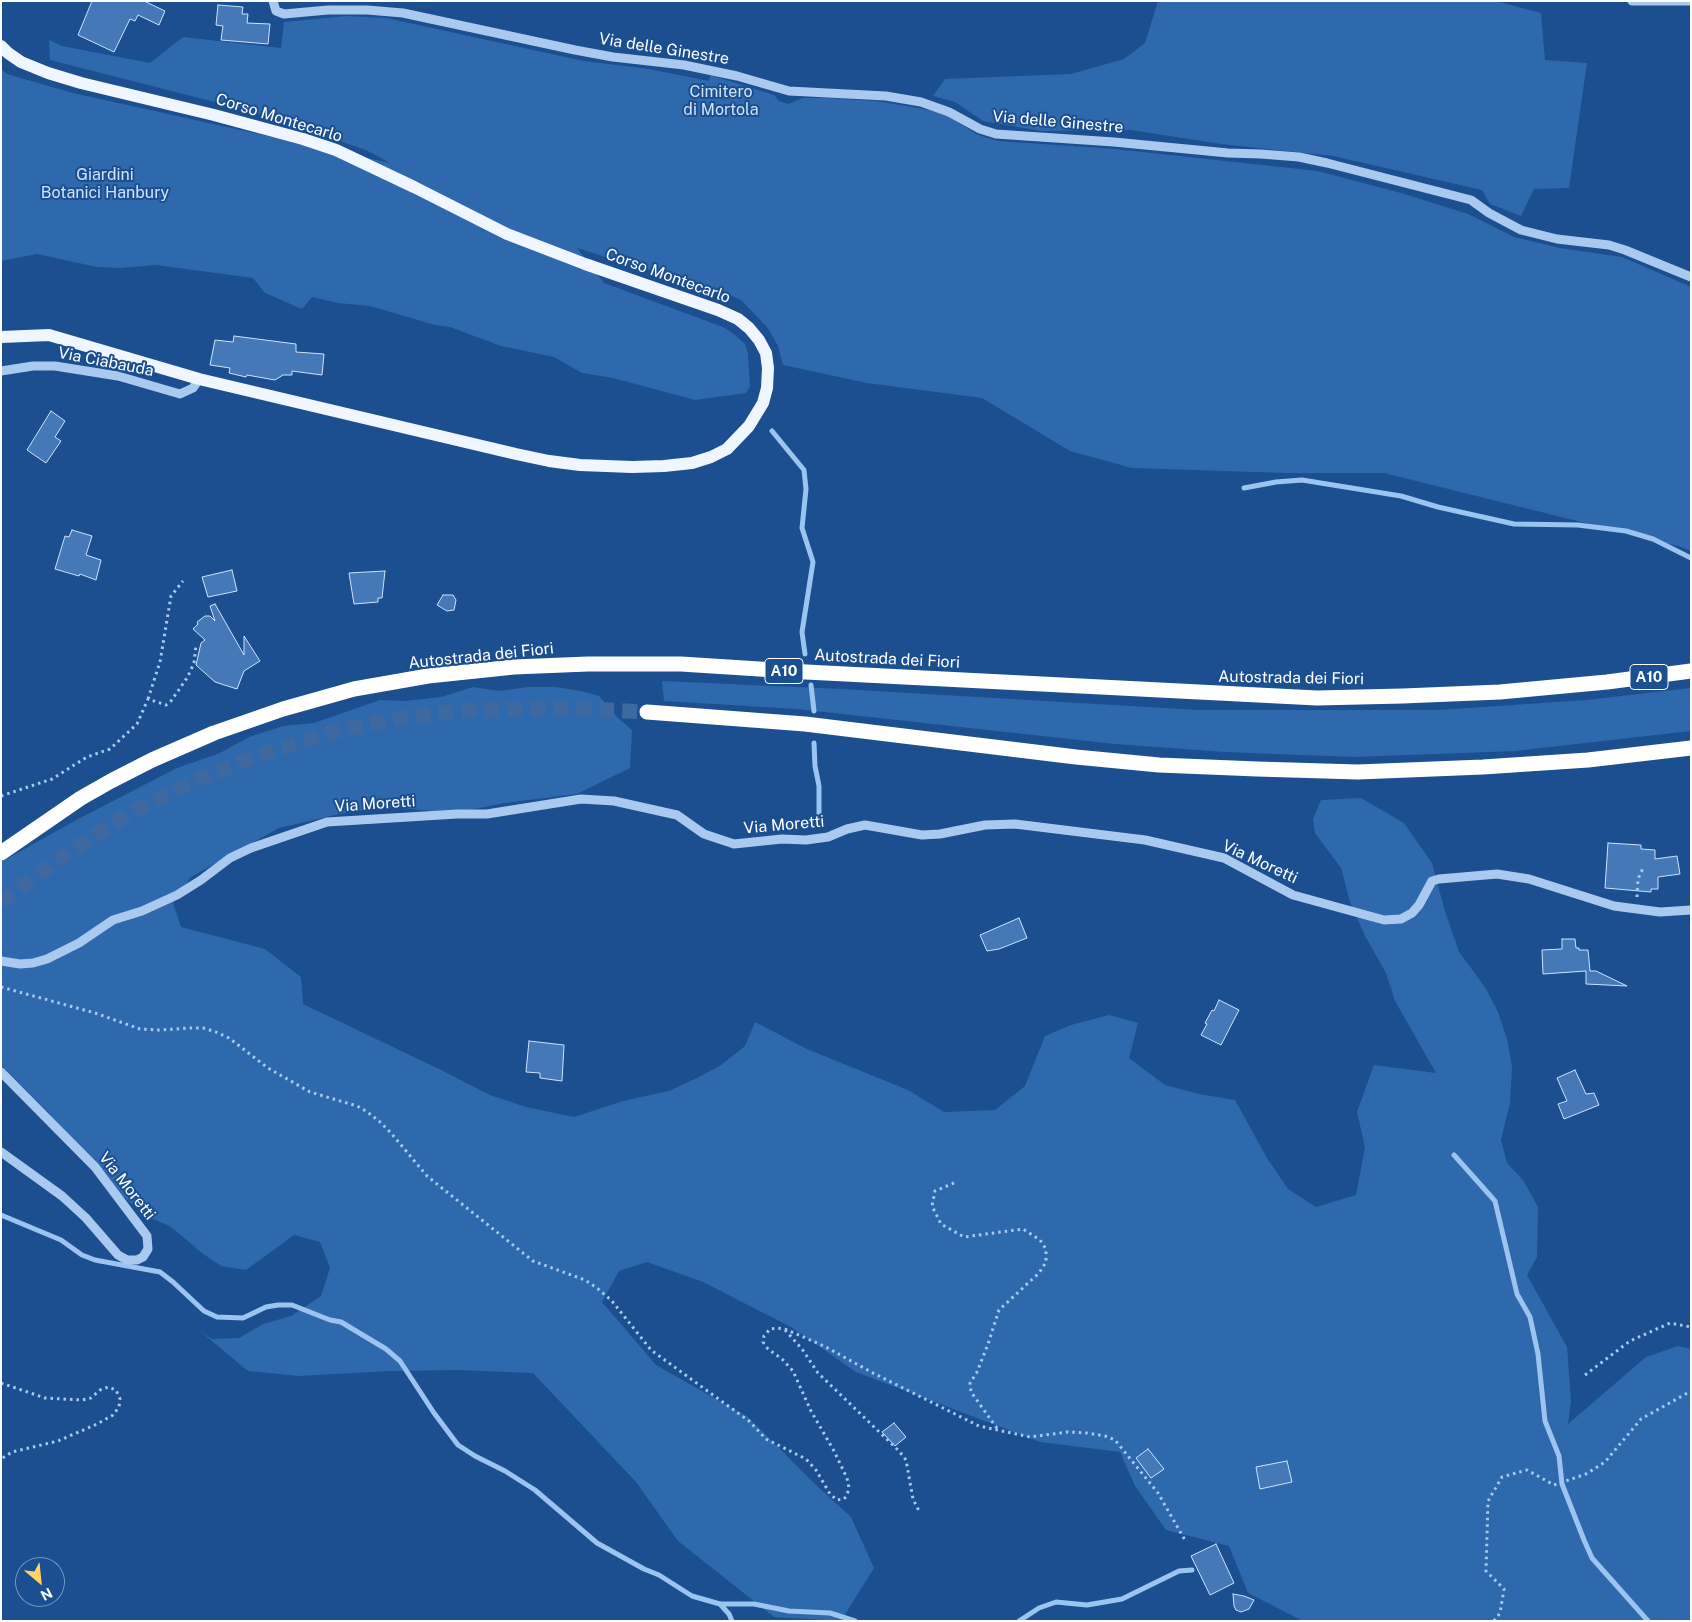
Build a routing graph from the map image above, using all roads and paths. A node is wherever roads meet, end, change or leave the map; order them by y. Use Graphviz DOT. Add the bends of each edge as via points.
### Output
graph roads {
  1 [pos="273,1"];
  2 [pos="1632,1"];
  3 [pos="1691,1"];
  4 [pos="1,46"];
  5 [pos="1691,277"];
  6 [pos="1,337"];
  7 [pos="1,371"];
  8 [pos="199,379"];
  9 [pos="183,581"];
  10 [pos="196,645"];
  11 [pos="1691,671"];
  12 [pos="148,699"];
  13 [pos="647,712"];
  14 [pos="1691,748"];
  15 [pos="1,796"];
  16 [pos="1,853"];
  17 [pos="1644,866"];
  18 [pos="1637,910"];
  19 [pos="1691,910"];
  20 [pos="1,961"];
  21 [pos="1,987"];
  22 [pos="1,1072"];
  23 [pos="1,1152"];
  24 [pos="954,1182"];
  25 [pos="1691,1327"];
  26 [pos="785,1329"];
  27 [pos="1585,1375"];
  28 [pos="1,1383"];
  29 [pos="1691,1391"];
  30 [pos="1000,1431"];
  31 [pos="1,1459"];
  32 [pos="919,1511"];
  33 [pos="1186,1542"];
  34 [pos="1494,1621"];
  1 -- 5 [label="street, Via delle Ginestre" via="276,11 284,14 328,10 403,13 574,50 684,65 789,91 886,96 921,102 996,134 1299,157 1471,200 1521,230 1557,239 1609,245"];
  2 -- 3 [label="street"];
  4 -- 8 [label="main road, Corso Montecarlo" via="21,62 48,73 214,114 336,150 507,234 718,310 749,328 766,353 768,368 762,403 749,426 727,449 692,462 632,467 549,461"];
  6 -- 8 [label="main road, Corso Montecarlo" via="49,335"];
  7 -- 8 [label="street, Via Ciabauda" via="33,366 64,367 118,376 180,394 193,388"];
  9 -- 12 [label="path" via="171,596 160,662"];
  10 -- 12 [label="path" via="188,678 171,701 166,705"];
  11 -- 16 [label="highway, Autostrada dei Fiori / A10" via="1500,692 1316,698 682,664 588,664 428,676 354,690 283,709 214,733 104,785"];
  12 -- 15 [label="path" via="136,724 110,749 87,757 52,779"];
  13 -- 14 [label="highway" via="805,724 1159,765 1257,769 1358,772 1483,767 1588,760"];
  17 -- 18 [label="path" via="1638,879"];
  18 -- 19 [label="street, Via Moretti"];
  18 -- 20 [label="street, Via Moretti" via="1614,906 1529,879 1496,874 1432,881 1412,913 1401,919 1384,920 1293,895 1224,858 1145,840 1015,824 986,825 940,834 866,825 828,837 734,844 704,834 677,816 614,800 581,798 487,814 326,822 237,854 177,895 112,920 79,943 47,959 20,964"];
  21 -- 26 [label="path" via="95,1013 140,1030 203,1028 216,1032 303,1088 366,1111 380,1121 427,1176 444,1190 533,1261 597,1288 612,1301 656,1354 748,1421 766,1439 806,1459 830,1494 837,1500 844,1498 849,1488 847,1478 793,1371 763,1342 770,1329"];
  22 -- 23 [label="street, Via Moretti" via="95,1167 112,1189 147,1236 148,1249 143,1257 127,1260 118,1255 62,1196"];
  24 -- 30 [label="path" via="935,1191 932,1206 941,1224 964,1237 1023,1229 1040,1240 1046,1249 1046,1262 1039,1273 999,1310 970,1383 971,1392"];
  25 -- 27 [label="path" via="1670,1323 1630,1341"];
  26 -- 30 [label="path" via="979,1426"];
  26 -- 32 [label="path" via="818,1373 900,1451 906,1460 913,1499"];
  28 -- 31 [label="path" via="45,1398 82,1400 108,1387 116,1390 120,1399 119,1408 113,1415 97,1424 58,1441 12,1452"];
  29 -- 34 [label="path" via="1641,1419 1605,1462 1586,1474 1554,1485 1527,1470 1502,1477 1488,1501 1486,1571 1504,1588 1500,1613"];
  30 -- 33 [label="path" via="1030,1437 1087,1433 1115,1440 1158,1493"];
}
